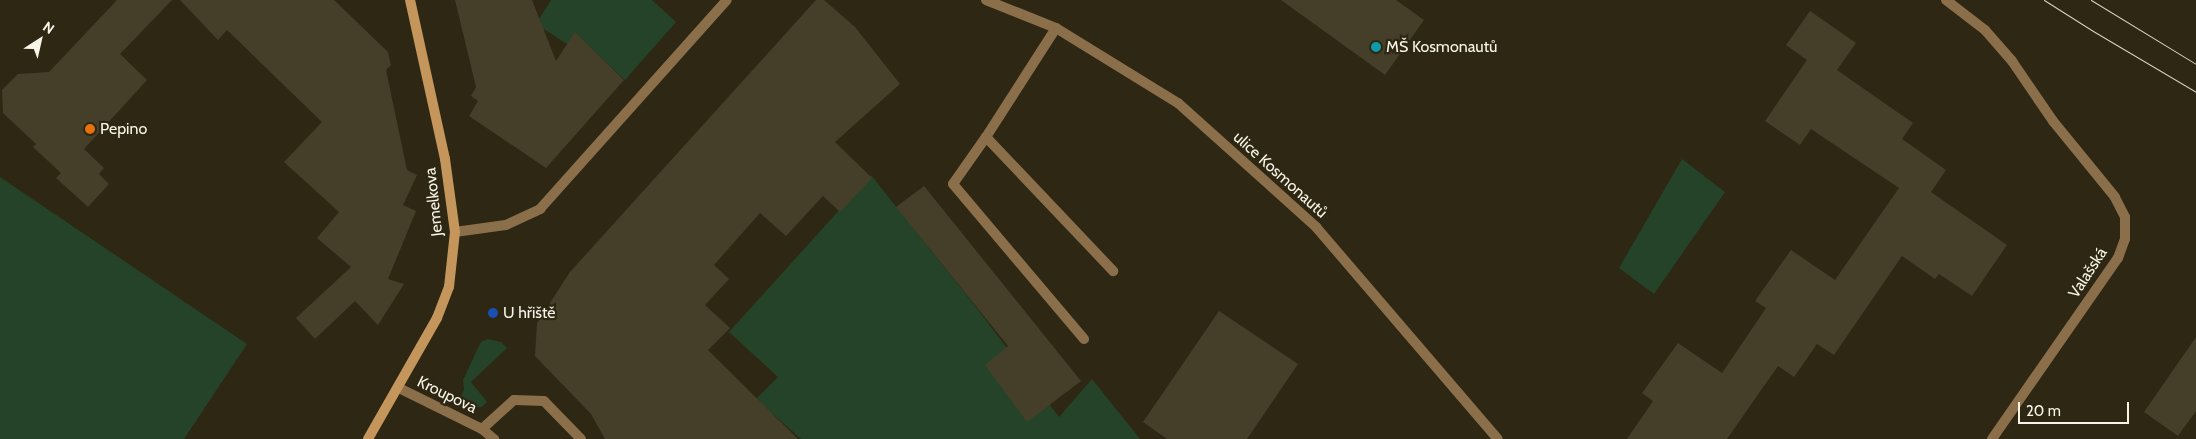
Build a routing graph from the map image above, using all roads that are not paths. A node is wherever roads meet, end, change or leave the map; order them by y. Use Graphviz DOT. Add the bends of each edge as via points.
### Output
graph roads {
  1 [pos="410,0"];
  2 [pos="727,0"];
  3 [pos="986,0"];
  4 [pos="1946,0"];
  5 [pos="1056,28"];
  6 [pos="986,137"];
  7 [pos="455,232"];
  8 [pos="1113,271"];
  9 [pos="1084,339"];
  10 [pos="399,388"];
  11 [pos="482,429"];
  12 [pos="368,439"];
  13 [pos="494,439"];
  14 [pos="581,439"];
  15 [pos="1498,439"];
  16 [pos="1992,439"];
  1 -- 7 [label="street, Jemelkova" via="445,159"];
  2 -- 7 [label="street" via="540,209 506,225"];
  3 -- 5 [label="street, ulice Kosmonautů"];
  4 -- 16 [label="street, Valašská" via="1985,30 2012,61 2053,121 2114,197 2125,217 2125,238 2118,258"];
  5 -- 6 [label="street"];
  5 -- 15 [label="street, ulice Kosmonautů" via="1178,103 1316,227"];
  6 -- 8 [label="street"];
  6 -- 9 [label="street" via="953,184"];
  7 -- 10 [label="street, Jemelkova" via="449,287 437,318"];
  10 -- 11 [label="street, Kroupova"];
  10 -- 12 [label="street, Jemelkova"];
  11 -- 13 [label="street, Kroupova"];
  11 -- 14 [label="street, Kroupova" via="514,400 544,401"];
}
